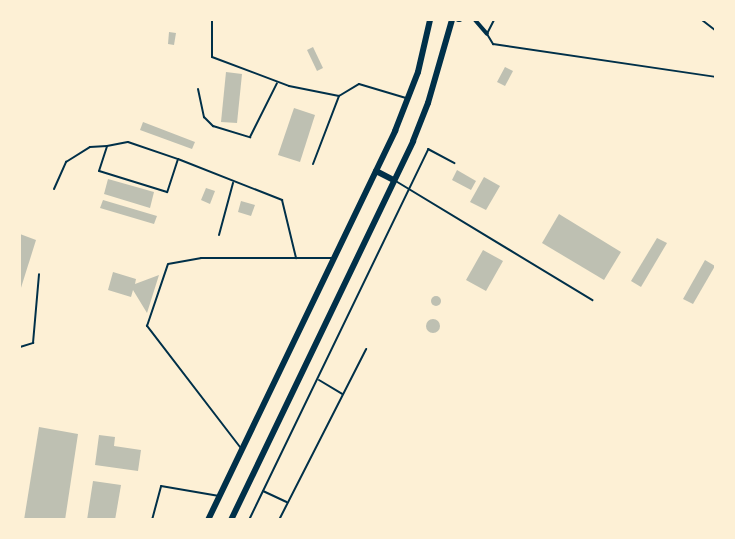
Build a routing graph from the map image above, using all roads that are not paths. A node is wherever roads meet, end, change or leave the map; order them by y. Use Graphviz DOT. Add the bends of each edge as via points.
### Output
graph roads {
  1 [pos="212,20"];
  2 [pos="430,20"];
  3 [pos="452,20"];
  4 [pos="459,20"];
  5 [pos="475,20"];
  6 [pos="494,20"];
  7 [pos="702,20"];
  8 [pos="450,31"];
  9 [pos="716,31"];
  10 [pos="487,34"];
  11 [pos="716,77"];
  12 [pos="277,82"];
  13 [pos="198,89"];
  14 [pos="339,96"];
  15 [pos="408,99"];
  16 [pos="107,146"];
  17 [pos="178,159"];
  18 [pos="454,163"];
  19 [pos="313,164"];
  20 [pos="376,171"];
  21 [pos="394,180"];
  22 [pos="233,183"];
  23 [pos="408,188"];
  24 [pos="54,189"];
  25 [pos="219,235"];
  26 [pos="296,258"];
  27 [pos="333,258"];
  28 [pos="39,274"];
  29 [pos="592,300"];
  30 [pos="20,347"];
  31 [pos="366,349"];
  32 [pos="318,379"];
  33 [pos="342,394"];
  34 [pos="242,449"];
  35 [pos="263,491"];
  36 [pos="219,496"];
  37 [pos="287,502"];
  38 [pos="152,519"];
  39 [pos="208,519"];
  40 [pos="231,519"];
  41 [pos="249,519"];
  42 [pos="279,519"];
  1 -- 12 [label="lane" via="212,57"];
  2 -- 15 [label="main road"];
  3 -- 8 [label="main road"];
  4 -- 8 [label="main road"];
  5 -- 10 [label="street"];
  6 -- 10 [label="lane"];
  7 -- 9 [label="lane"];
  8 -- 21 [label="main road" via="428,103"];
  10 -- 11 [label="lane" via="493,44"];
  12 -- 13 [label="lane" via="250,137 213,126 204,117"];
  12 -- 14 [label="lane"];
  14 -- 15 [label="lane" via="359,84"];
  14 -- 19 [label="lane"];
  15 -- 20 [label="main road"];
  16 -- 17 [label="lane" via="128,142"];
  16 -- 17 [label="lane" via="99,171 167,192"];
  16 -- 24 [label="lane" via="90,147 66,162"];
  17 -- 22 [label="lane"];
  18 -- 23 [label="lane" via="428,149"];
  20 -- 21 [label="main road"];
  20 -- 27 [label="main road"];
  21 -- 23 [label="lane"];
  21 -- 40 [label="main road"];
  22 -- 25 [label="lane"];
  22 -- 26 [label="lane" via="282,200"];
  23 -- 29 [label="lane"];
  23 -- 32 [label="lane"];
  26 -- 27 [label="lane"];
  26 -- 34 [label="lane" via="201,258 168,264 147,326"];
  27 -- 34 [label="main road"];
  28 -- 30 [label="lane" via="33,343"];
  31 -- 33 [label="lane"];
  32 -- 33 [label="lane"];
  32 -- 35 [label="lane"];
  33 -- 37 [label="lane"];
  34 -- 36 [label="main road"];
  35 -- 37 [label="lane"];
  35 -- 41 [label="lane"];
  36 -- 38 [label="lane" via="161,486"];
  36 -- 39 [label="main road"];
  37 -- 42 [label="lane"];
}
